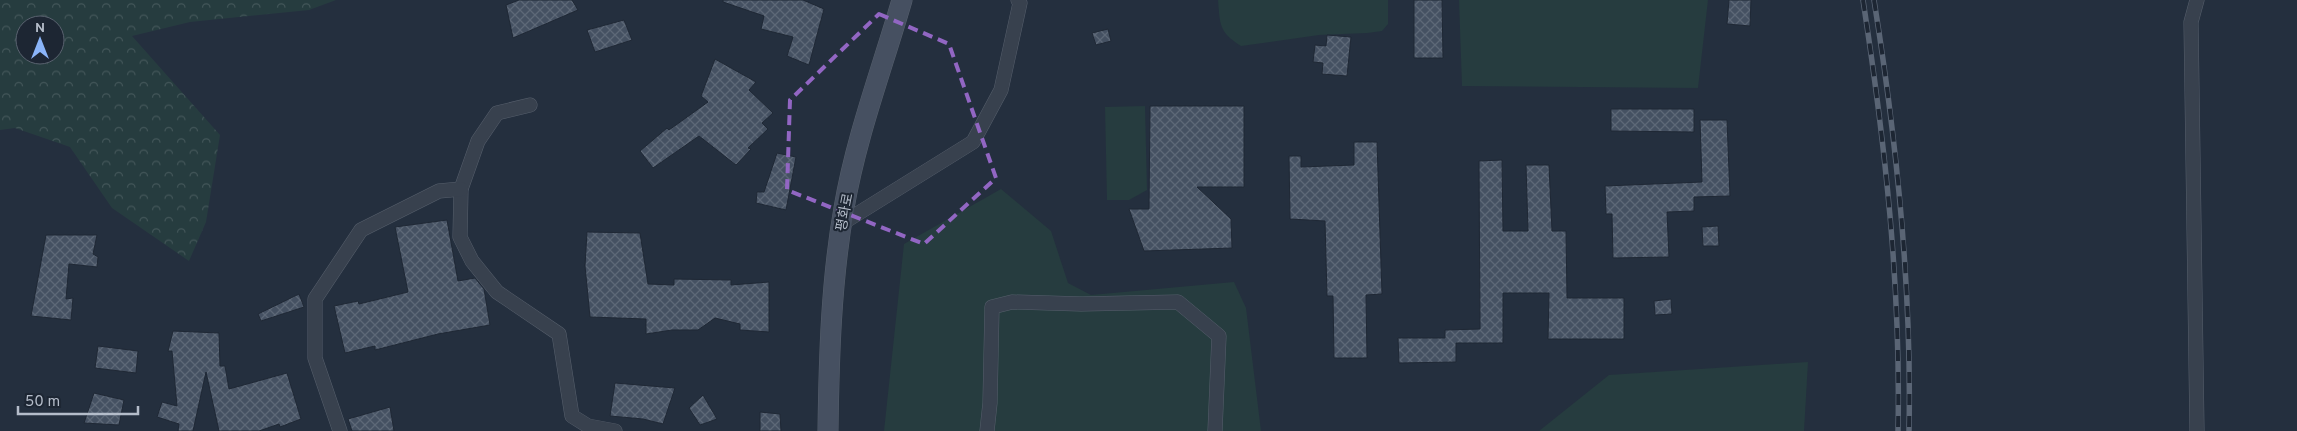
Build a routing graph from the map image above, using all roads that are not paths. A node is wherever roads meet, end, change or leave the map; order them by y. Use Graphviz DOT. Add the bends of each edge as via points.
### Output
graph roads {
  1 [pos="902,0"];
  2 [pos="1018,0"];
  3 [pos="2196,0"];
  4 [pos="530,105"];
  5 [pos="461,189"];
  6 [pos="841,224"];
  7 [pos="340,431"];
  8 [pos="615,431"];
  9 [pos="828,431"];
  10 [pos="987,431"];
  11 [pos="1216,431"];
  12 [pos="2197,431"];
  1 -- 6 [label="main road, 평화로" via="858,145"];
  2 -- 6 [label="street" via="1020,3 1001,90 973,142"];
  3 -- 12 [label="street" via="2191,22"];
  4 -- 5 [label="street" via="497,113 478,141"];
  5 -- 7 [label="street" via="439,191 361,230 315,299 315,358"];
  5 -- 8 [label="street" via="460,238 472,261 497,292 559,334 572,416 588,426"];
  6 -- 9 [label="main road, 평화로" via="832,315"];
  10 -- 11 [label="street" via="992,307 1012,302 1178,302 1219,336"];
}
